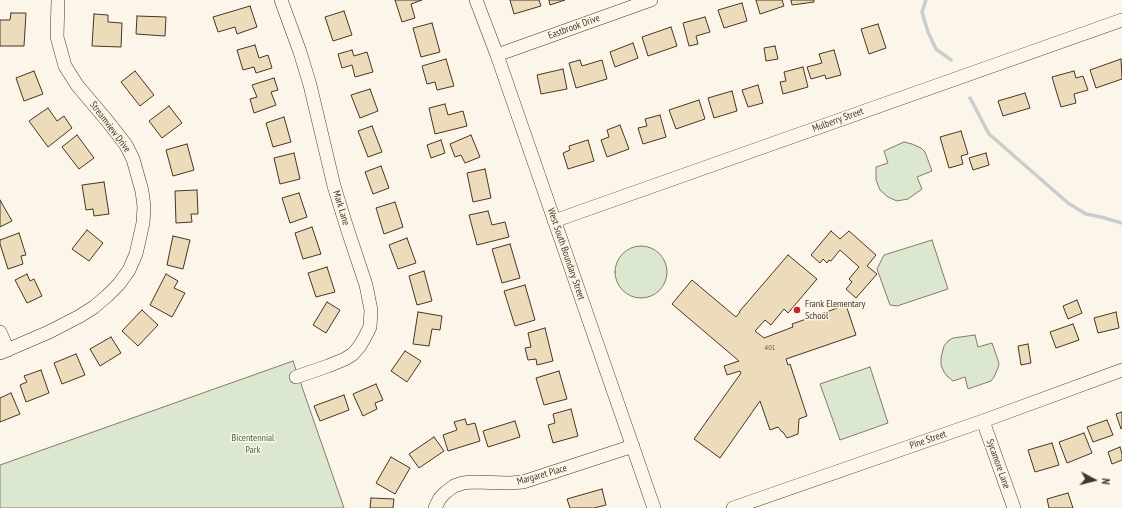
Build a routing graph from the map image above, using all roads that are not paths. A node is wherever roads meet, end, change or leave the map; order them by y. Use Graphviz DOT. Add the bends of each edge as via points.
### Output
graph roads {
  1 [pos="58,0"];
  2 [pos="282,0"];
  3 [pos="476,0"];
  4 [pos="651,0"];
  5 [pos="1122,20"];
  6 [pos="497,55"];
  7 [pos="554,221"];
  8 [pos="0,332"];
  9 [pos="4,352"];
  10 [pos="1122,370"];
  11 [pos="296,377"];
  12 [pos="983,420"];
  13 [pos="633,446"];
  14 [pos="435,508"];
  15 [pos="654,508"];
  16 [pos="733,508"];
  17 [pos="1014,508"];
  1 -- 9 [label="street, Streamview Drive" via="57,37 65,66 77,85 126,145 133,159 142,191 143,223 136,254 129,270 107,296 80,316"];
  2 -- 11 [label="street, Mark Lane" via="310,85 334,186 366,285 371,310 367,333 353,354"];
  3 -- 6 [label="street, West South Boundary Street"];
  4 -- 6 [label="street, Eastbrook Drive"];
  5 -- 7 [label="street, Mulberry Street"];
  6 -- 7 [label="street, West South Boundary Street"];
  7 -- 13 [label="street, West South Boundary Street"];
  8 -- 9 [label="street"];
  10 -- 12 [label="street, Pine Street"];
  12 -- 16 [label="street, Pine Street"];
  12 -- 17 [label="street, Sycamore Lane"];
  13 -- 14 [label="street, Margaret Place" via="523,482 463,483 446,492"];
  13 -- 15 [label="street, West South Boundary Street"];
}
